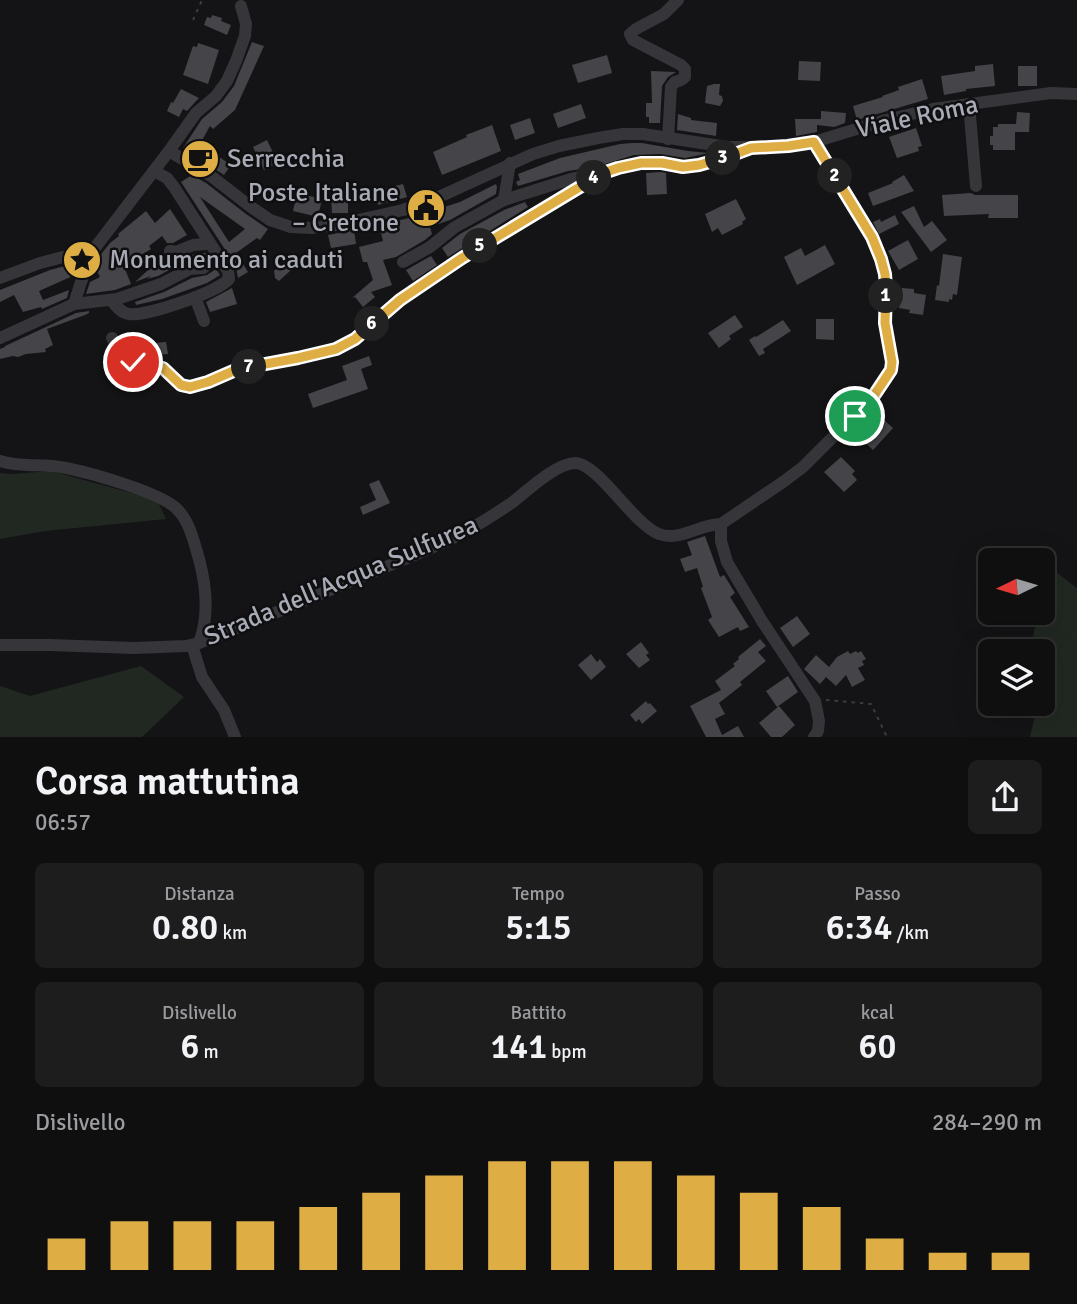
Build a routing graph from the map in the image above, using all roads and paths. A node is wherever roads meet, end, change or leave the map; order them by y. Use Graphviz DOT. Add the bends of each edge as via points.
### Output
graph roads {
  1 [pos="202,0"];
  2 [pos="678,0"];
  3 [pos="241,6"];
  4 [pos="194,20"];
  5 [pos="1077,94"];
  6 [pos="969,104"];
  7 [pos="668,139"];
  8 [pos="814,142"];
  9 [pos="751,148"];
  10 [pos="169,151"];
  11 [pos="510,163"];
  12 [pos="154,171"];
  13 [pos="603,173"];
  14 [pos="976,186"];
  15 [pos="504,200"];
  16 [pos="205,244"];
  17 [pos="94,249"];
  18 [pos="170,251"];
  19 [pos="220,256"];
  20 [pos="403,262"];
  21 [pos="0,278"];
  22 [pos="195,297"];
  23 [pos="111,300"];
  24 [pos="74,304"];
  25 [pos="204,321"];
  26 [pos="0,338"];
  27 [pos="112,338"];
  28 [pos="0,461"];
  29 [pos="721,524"];
  30 [pos="195,644"];
  31 [pos="0,645"];
  32 [pos="814,699"];
  33 [pos="236,737"];
  34 [pos="814,737"];
  35 [pos="887,737"];
  1 -- 4 [label="path"];
  2 -- 7 [label="street" via="630,34 685,69 685,77 671,87"];
  3 -- 10 [label="street" via="245,33 230,75"];
  5 -- 6 [label="street, Viale Roma"];
  6 -- 8 [label="street, Viale Roma" via="901,116"];
  6 -- 14 [label="street"];
  7 -- 9 [label="street, Viale Roma"];
  7 -- 11 [label="street, Viale Roma" via="643,134 607,136 549,148"];
  8 -- 9 [label="street, Viale Roma"];
  8 -- 29 [label="street" via="881,259 891,370 870,400 803,467"];
  9 -- 13 [label="street" via="699,165 641,163"];
  10 -- 11 [label="street, Viale Roma" via="216,179 265,217 285,226 306,228 404,210"];
  10 -- 12 [label="street"];
  11 -- 15 [label="street"];
  12 -- 17 [label="street"];
  12 -- 19 [label="street" via="170,180"];
  13 -- 15 [label="street"];
  13 -- 27 [label="street" via="462,258 336,349 238,369 190,387 181,385 163,368 131,361"];
  15 -- 20 [label="street"];
  16 -- 18 [label="street"];
  17 -- 21 [label="street"];
  17 -- 24 [label="street"];
  19 -- 22 [label="street" via="229,279"];
  19 -- 23 [label="street" via="203,268"];
  22 -- 23 [label="street" via="132,315"];
  22 -- 25 [label="street"];
  23 -- 24 [label="street"];
  24 -- 26 [label="street"];
  28 -- 30 [label="street" via="84,472 175,507 190,530 202,573 205,611"];
  29 -- 30 [label="street, Strada dell'Acqua Sulfurea" via="665,536 646,526 590,470 568,464 459,535"];
  29 -- 32 [label="street" via="727,562"];
  30 -- 31 [label="street, Strada dell'Acqua Sulfurea" via="134,648"];
  30 -- 33 [label="street" via="202,677"];
  32 -- 34 [label="street" via="819,721"];
  32 -- 35 [label="path" via="871,704"];
}
